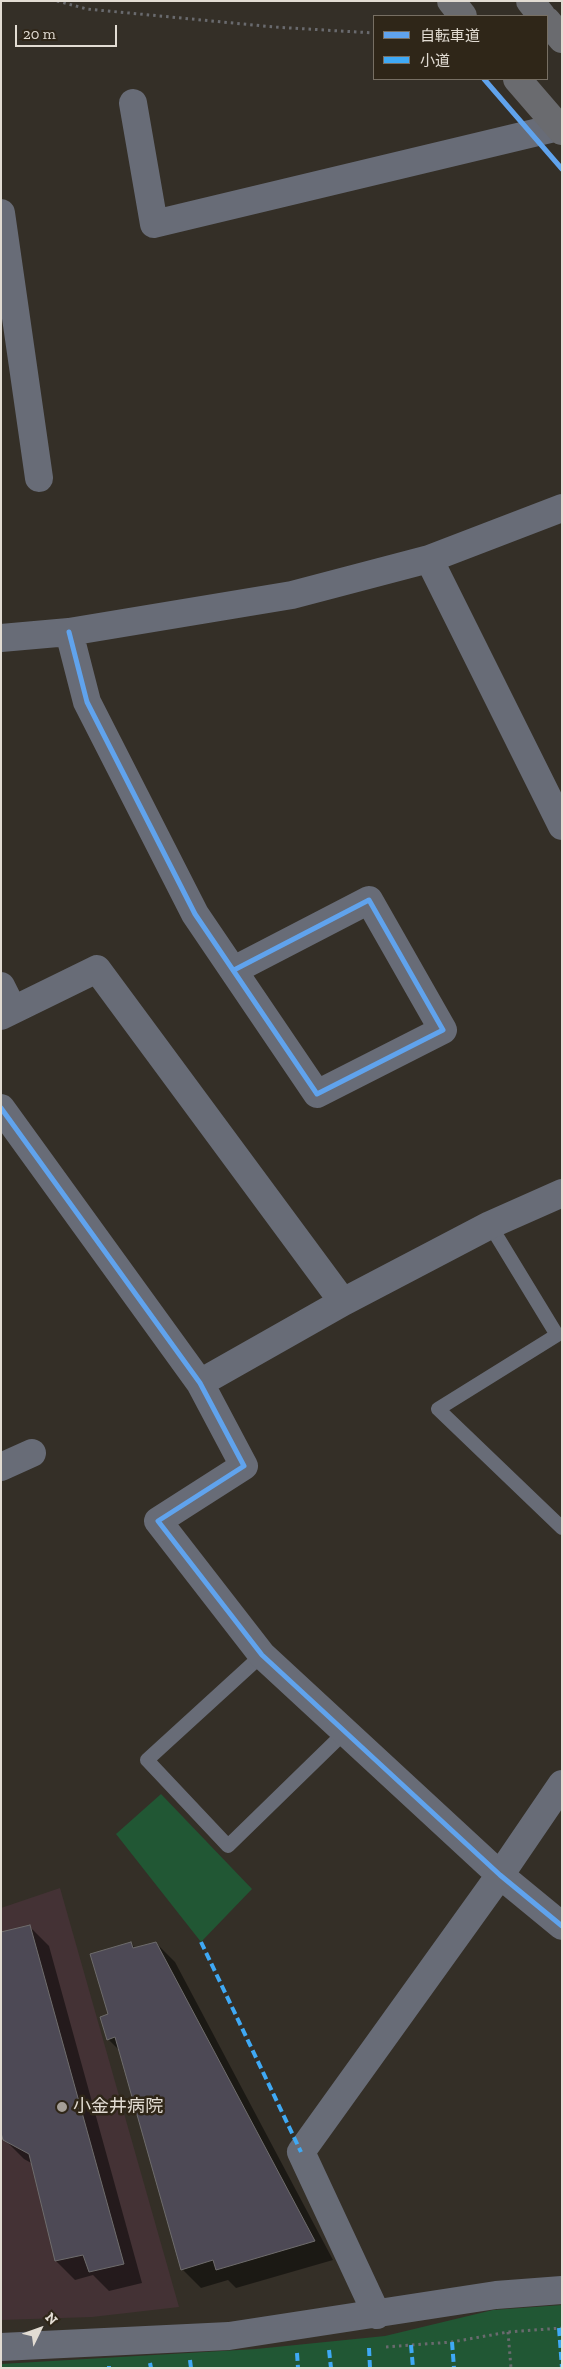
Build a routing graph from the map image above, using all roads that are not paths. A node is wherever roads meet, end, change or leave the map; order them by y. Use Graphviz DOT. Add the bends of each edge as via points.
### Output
graph roads {
  1 [pos="450,1"];
  2 [pos="530,1"];
  3 [pos="462,15"];
  4 [pos="541,15"];
  5 [pos="548,22"];
  6 [pos="562,39"];
  7 [pos="518,80"];
  8 [pos="133,102"];
  9 [pos="560,129"];
  10 [pos="1,213"];
  11 [pos="39,478"];
  12 [pos="562,508"];
  13 [pos="429,559"];
  14 [pos="69,632"];
  15 [pos="1,638"];
  16 [pos="562,826"];
  17 [pos="234,970"];
  18 [pos="1,986"];
  19 [pos="7,1013"];
  20 [pos="1,1108"];
  21 [pos="562,1193"];
  22 [pos="490,1225"];
  23 [pos="343,1302"];
  24 [pos="200,1383"];
  25 [pos="32,1452"];
  26 [pos="1,1467"];
  27 [pos="562,1528"];
  28 [pos="262,1656"];
  29 [pos="345,1732"];
  30 [pos="562,1784"];
  31 [pos="500,1875"];
  32 [pos="562,1926"];
  33 [pos="562,2290"];
  34 [pos="377,2315"];
  35 [pos="1,2347"];
  1 -- 3 [label="main road"];
  2 -- 4 [label="main road"];
  5 -- 6 [label="main road"];
  7 -- 9 [label="main road"];
  8 -- 9 [label="street" via="154,224"];
  10 -- 11 [label="street"];
  12 -- 13 [label="street"];
  13 -- 14 [label="street" via="292,595"];
  13 -- 16 [label="street"];
  14 -- 15 [label="street"];
  14 -- 17 [label="street" via="87,702 195,914"];
  17 -- 17 [label="street" via="317,1094 443,1030 369,900"];
  18 -- 19 [label="street"];
  19 -- 23 [label="street" via="97,970"];
  20 -- 24 [label="street"];
  21 -- 22 [label="street"];
  22 -- 23 [label="street"];
  22 -- 27 [label="lane" via="557,1335 438,1409"];
  23 -- 24 [label="street"];
  24 -- 28 [label="street" via="244,1466 158,1521"];
  25 -- 26 [label="street"];
  28 -- 29 [label="street"];
  28 -- 29 [label="lane" via="147,1760 228,1846"];
  29 -- 31 [label="street"];
  30 -- 31 [label="street"];
  31 -- 32 [label="street"];
  31 -- 34 [label="street" via="300,2152"];
  33 -- 34 [label="street" via="496,2295"];
  34 -- 35 [label="street" via="229,2336"];
}
